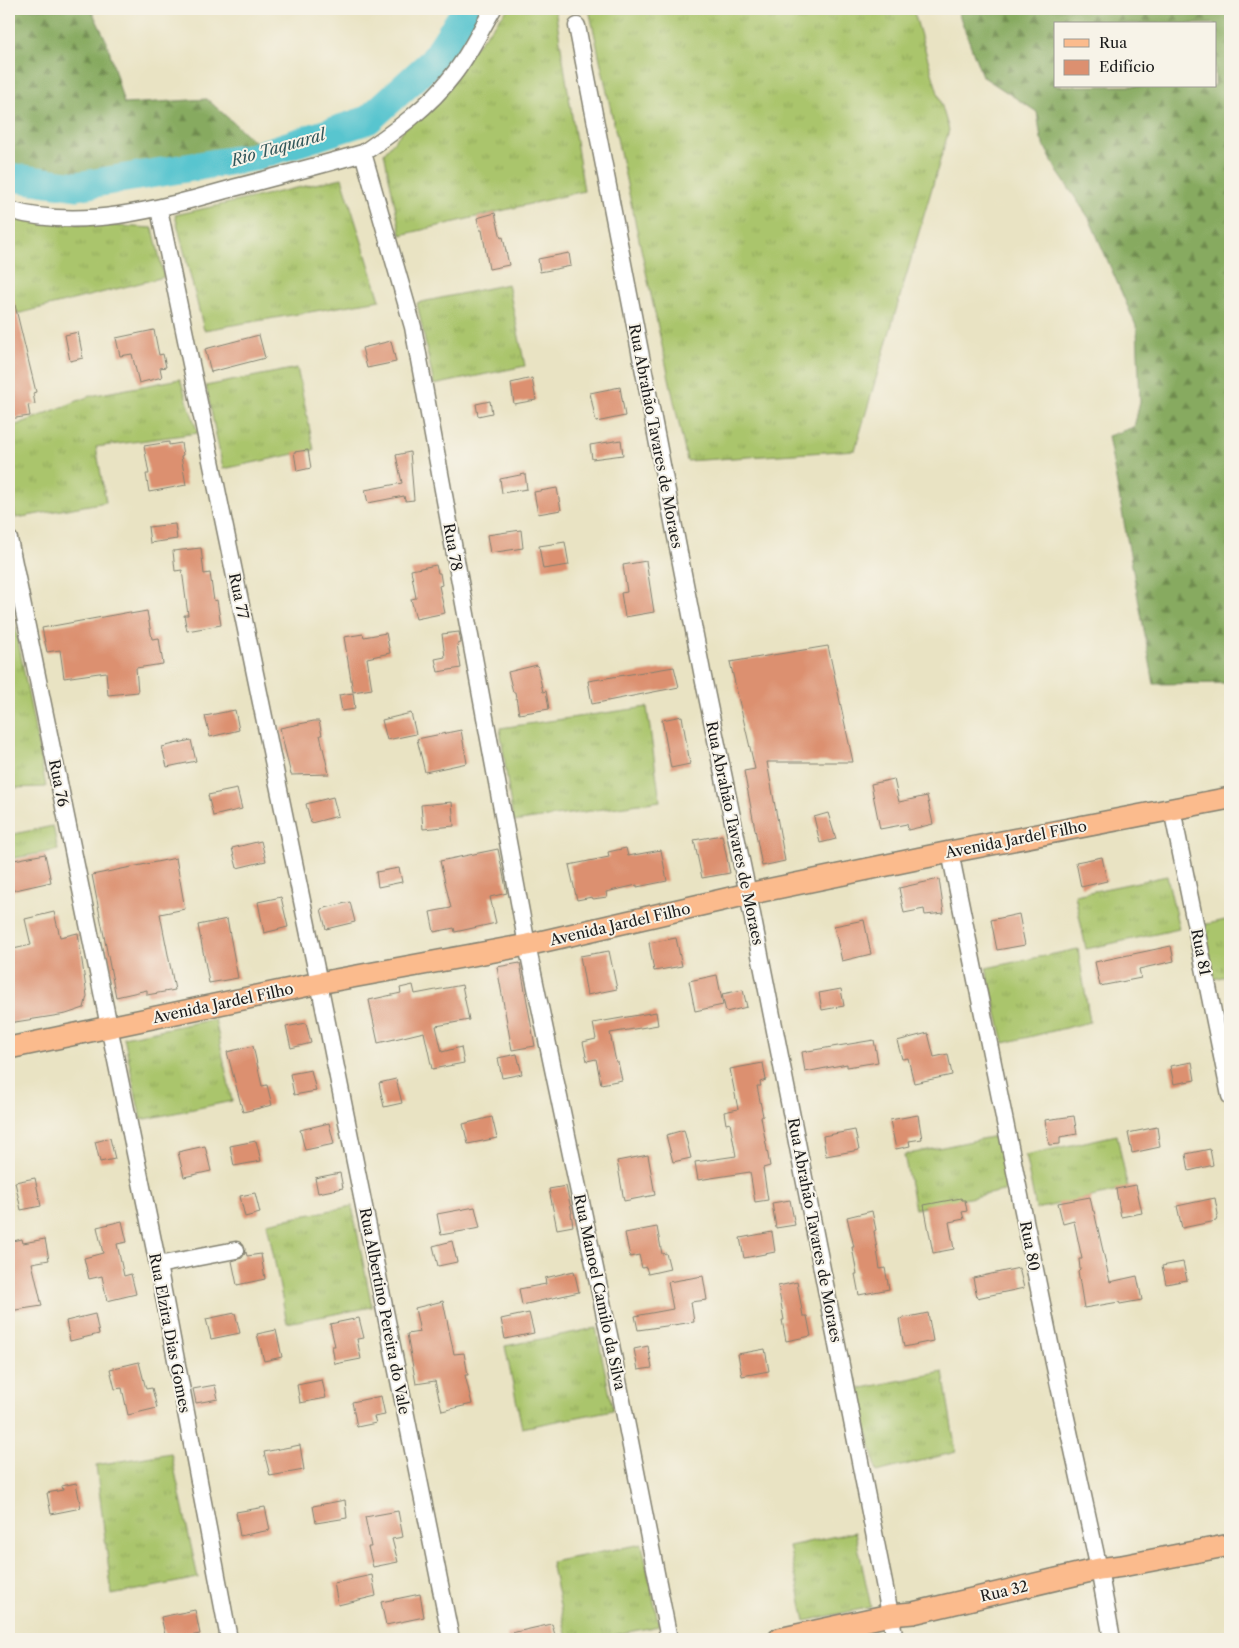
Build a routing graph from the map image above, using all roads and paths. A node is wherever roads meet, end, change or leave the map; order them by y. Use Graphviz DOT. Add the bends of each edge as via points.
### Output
graph roads {
  1 [pos="493,9"];
  2 [pos="577,26"];
  3 [pos="363,153"];
  4 [pos="159,209"];
  5 [pos="9,210"];
  6 [pos="9,539"];
  7 [pos="1230,798"];
  8 [pos="1172,809"];
  9 [pos="950,852"];
  10 [pos="748,894"];
  11 [pos="527,945"];
  12 [pos="319,983"];
  13 [pos="110,1026"];
  14 [pos="9,1048"];
  15 [pos="1230,1096"];
  16 [pos="236,1250"];
  17 [pos="158,1265"];
  18 [pos="1230,1545"];
  19 [pos="1099,1569"];
  20 [pos="890,1615"];
  21 [pos="229,1639"];
  22 [pos="451,1639"];
  23 [pos="668,1639"];
  24 [pos="779,1639"];
  25 [pos="895,1639"];
  26 [pos="1112,1639"];
  1 -- 3 [label="street" via="455,74 440,92"];
  2 -- 10 [label="street, Rua Abrahão Tavares de Moraes"];
  3 -- 4 [label="street"];
  3 -- 11 [label="street, Rua 78" via="413,327"];
  4 -- 5 [label="street" via="64,219"];
  4 -- 12 [label="street, Rua 77"];
  6 -- 13 [label="street, Rua 76"];
  7 -- 8 [label="main road, Avenida Jardel Filho"];
  8 -- 9 [label="main road, Avenida Jardel Filho"];
  8 -- 15 [label="street, Rua 81"];
  9 -- 10 [label="main road, Avenida Jardel Filho"];
  9 -- 19 [label="street, Rua 80"];
  10 -- 11 [label="main road, Avenida Jardel Filho"];
  10 -- 20 [label="street, Rua Abrahão Tavares de Moraes"];
  11 -- 12 [label="main road, Avenida Jardel Filho"];
  11 -- 23 [label="street, Rua Manoel Camilo da Silva" via="610,1340"];
  12 -- 13 [label="main road, Avenida Jardel Filho"];
  12 -- 22 [label="street, Rua Albertino Pereira do Vale"];
  13 -- 14 [label="main road, Avenida Jardel Filho"];
  13 -- 17 [label="street, Rua Elzira Dias Gomes"];
  16 -- 17 [label="street"];
  17 -- 21 [label="street, Rua Elzira Dias Gomes"];
  18 -- 19 [label="main road, Rua 32"];
  19 -- 20 [label="main road, Rua 32" via="913,1613"];
  19 -- 26 [label="street, Rua 80"];
  20 -- 24 [label="main road, Rua 32"];
  20 -- 25 [label="street, Rua Abrahão Tavares de Moraes"];
}
